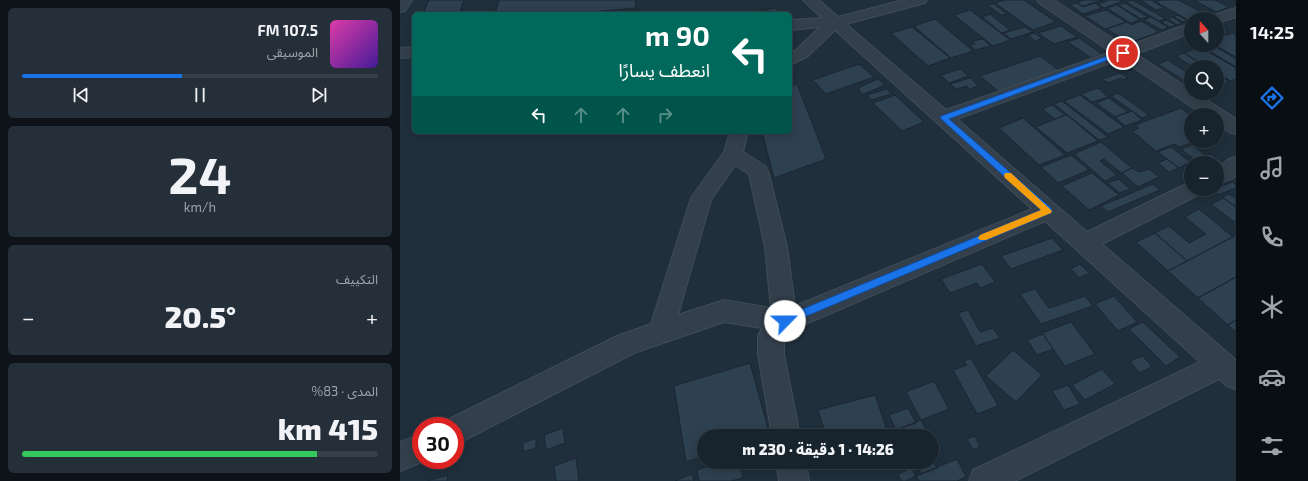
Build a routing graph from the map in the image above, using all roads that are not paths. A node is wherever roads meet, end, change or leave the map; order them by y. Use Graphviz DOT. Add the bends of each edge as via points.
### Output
graph roads {
  1 [pos="405,0"];
  2 [pos="810,0"];
  3 [pos="920,0"];
  4 [pos="1044,0"];
  5 [pos="400,8"];
  6 [pos="1236,12"];
  7 [pos="1224,16"];
  8 [pos="835,22"];
  9 [pos="792,25"];
  10 [pos="1184,31"];
  11 [pos="412,52"];
  12 [pos="400,53"];
  13 [pos="1123,53"];
  14 [pos="792,59"];
  15 [pos="943,118"];
  16 [pos="1236,128"];
  17 [pos="738,134"];
  18 [pos="733,154"];
  19 [pos="1236,164"];
  20 [pos="1224,174"];
  21 [pos="1184,193"];
  22 [pos="1048,211"];
  23 [pos="1084,243"];
  24 [pos="785,321"];
  25 [pos="661,332"];
  26 [pos="1229,371"];
  27 [pos="464,426"];
  28 [pos="785,429"];
  29 [pos="412,452"];
  30 [pos="400,457"];
  31 [pos="792,469"];
  32 [pos="794,481"];
  33 [pos="984,481"];
  1 -- 5 [label="street"];
  2 -- 8 [label="street"];
  3 -- 8 [label="street"];
  4 -- 13 [label="street"];
  6 -- 7 [label="street"];
  8 -- 9 [label="street"];
  8 -- 14 [label="street" via="802,53"];
  8 -- 15 [label="street"];
  10 -- 13 [label="street"];
  11 -- 12 [label="street"];
  13 -- 15 [label="street"];
  13 -- 16 [label="street"];
  15 -- 22 [label="street"];
  17 -- 18 [label="street"];
  18 -- 24 [label="street" via="758,171 776,248"];
  18 -- 25 [label="street" via="702,198"];
  19 -- 20 [label="street"];
  21 -- 23 [label="street"];
  22 -- 23 [label="street"];
  22 -- 24 [label="street"];
  23 -- 26 [label="street"];
  24 -- 25 [label="street" via="724,311"];
  24 -- 28 [label="street" via="771,336 771,354"];
  25 -- 27 [label="street" via="626,344"];
  26 -- 33 [label="street"];
  29 -- 30 [label="street"];
  31 -- 32 [label="street"];
}
